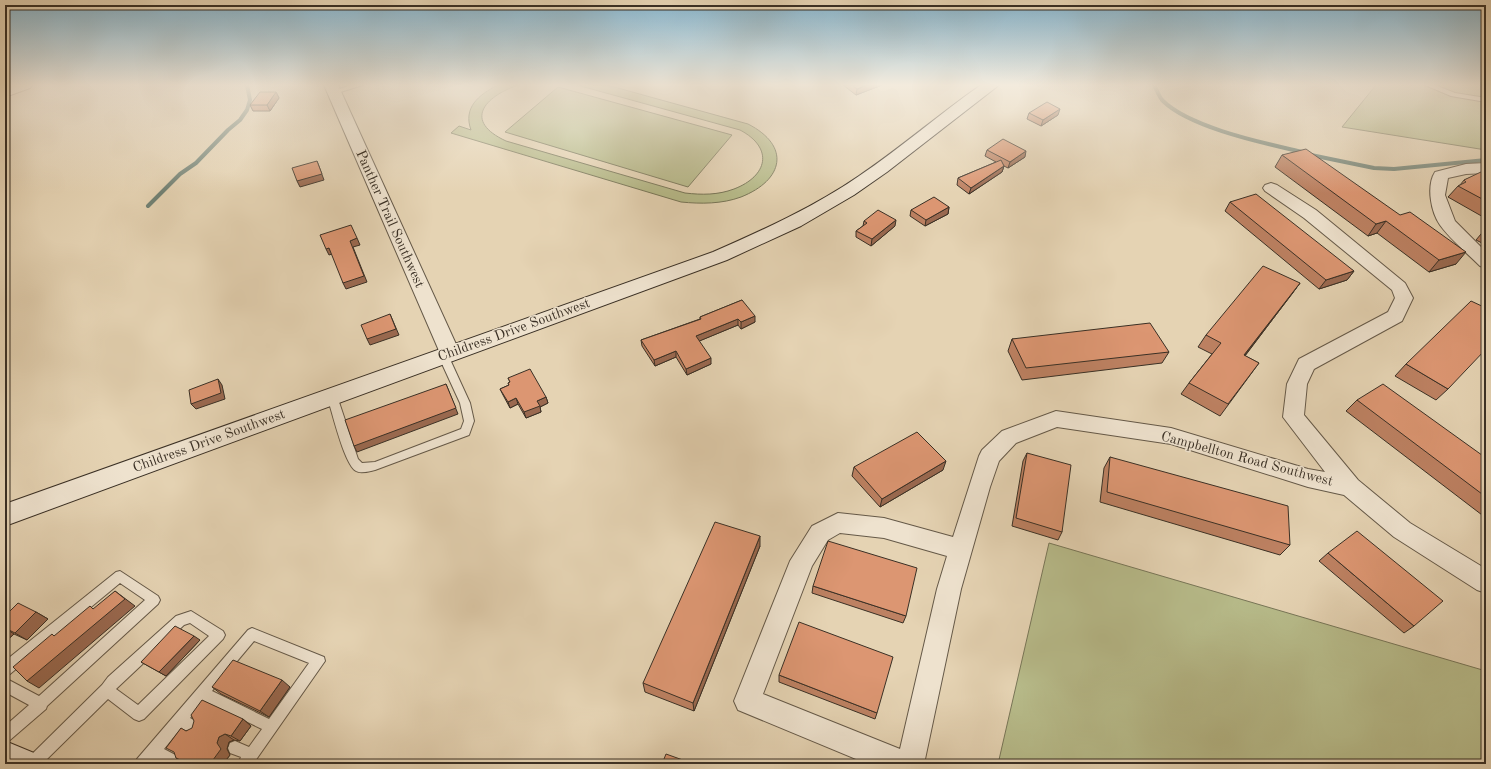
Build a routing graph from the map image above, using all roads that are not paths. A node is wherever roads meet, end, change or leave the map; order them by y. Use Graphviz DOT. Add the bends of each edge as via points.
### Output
graph roads {
  1 [pos="346,121"];
  2 [pos="942,121"];
  3 [pos="1486,168"];
  4 [pos="1271,188"];
  5 [pos="1486,262"];
  6 [pos="446,354"];
  7 [pos="332,396"];
  8 [pos="1350,487"];
  9 [pos="5,515"];
  10 [pos="961,550"];
  11 [pos="1486,582"];
  12 [pos="5,669"];
  13 [pos="5,685"];
  14 [pos="108,690"];
  15 [pos="202,693"];
  16 [pos="41,704"];
  17 [pos="179,720"];
  18 [pos="272,727"];
  19 [pos="195,728"];
  20 [pos="5,735"];
  21 [pos="235,748"];
  22 [pos="153,751"];
  23 [pos="5,756"];
  24 [pos="248,759"];
  25 [pos="23,764"];
  26 [pos="32,764"];
  27 [pos="142,764"];
  28 [pos="178,764"];
  29 [pos="902,764"];
  30 [pos="910,764"];
  1 -- 6 [label="street, Panther Trail Southwest"];
  2 -- 6 [label="street, Childress Drive Southwest" via="865,180 773,233 720,256"];
  3 -- 5 [label="street" via="1466,169 1441,175 1436,195 1447,222"];
  4 -- 8 [label="street, Campbellton Road Southwest" via="1310,214 1399,287 1404,298 1395,316 1306,364 1297,384 1293,417"];
  6 -- 7 [label="street, Childress Drive Southwest"];
  6 -- 7 [label="lane" via="465,403 469,421 464,432 375,466 360,468 353,461"];
  7 -- 9 [label="street, Childress Drive Southwest"];
  8 -- 10 [label="street, Campbellton Road Southwest" via="1308,478 1171,436 1056,419 1009,437 990,456"];
  8 -- 11 [label="street, Campbellton Road Southwest" via="1402,530"];
  10 -- 29 [label="street" via="884,528 838,523 820,533 802,561 747,701"];
  10 -- 30 [label="street, Campbellton Road Southwest" via="949,589"];
  12 -- 16 [label="lane" via="120,576 154,600"];
  13 -- 16 [label="lane"];
  14 -- 14 [label="lane" via="139,714 219,635 191,617 180,620 113,682"];
  14 -- 26 [label="lane"];
  15 -- 17 [label="lane"];
  15 -- 18 [label="lane"];
  15 -- 18 [label="lane" via="252,634 319,661"];
  16 -- 20 [label="lane"];
  17 -- 19 [label="lane"];
  17 -- 22 [label="lane"];
  18 -- 24 [label="lane"];
  21 -- 24 [label="lane"];
  22 -- 27 [label="lane"];
  22 -- 28 [label="lane"];
  23 -- 25 [label="street"];
}
